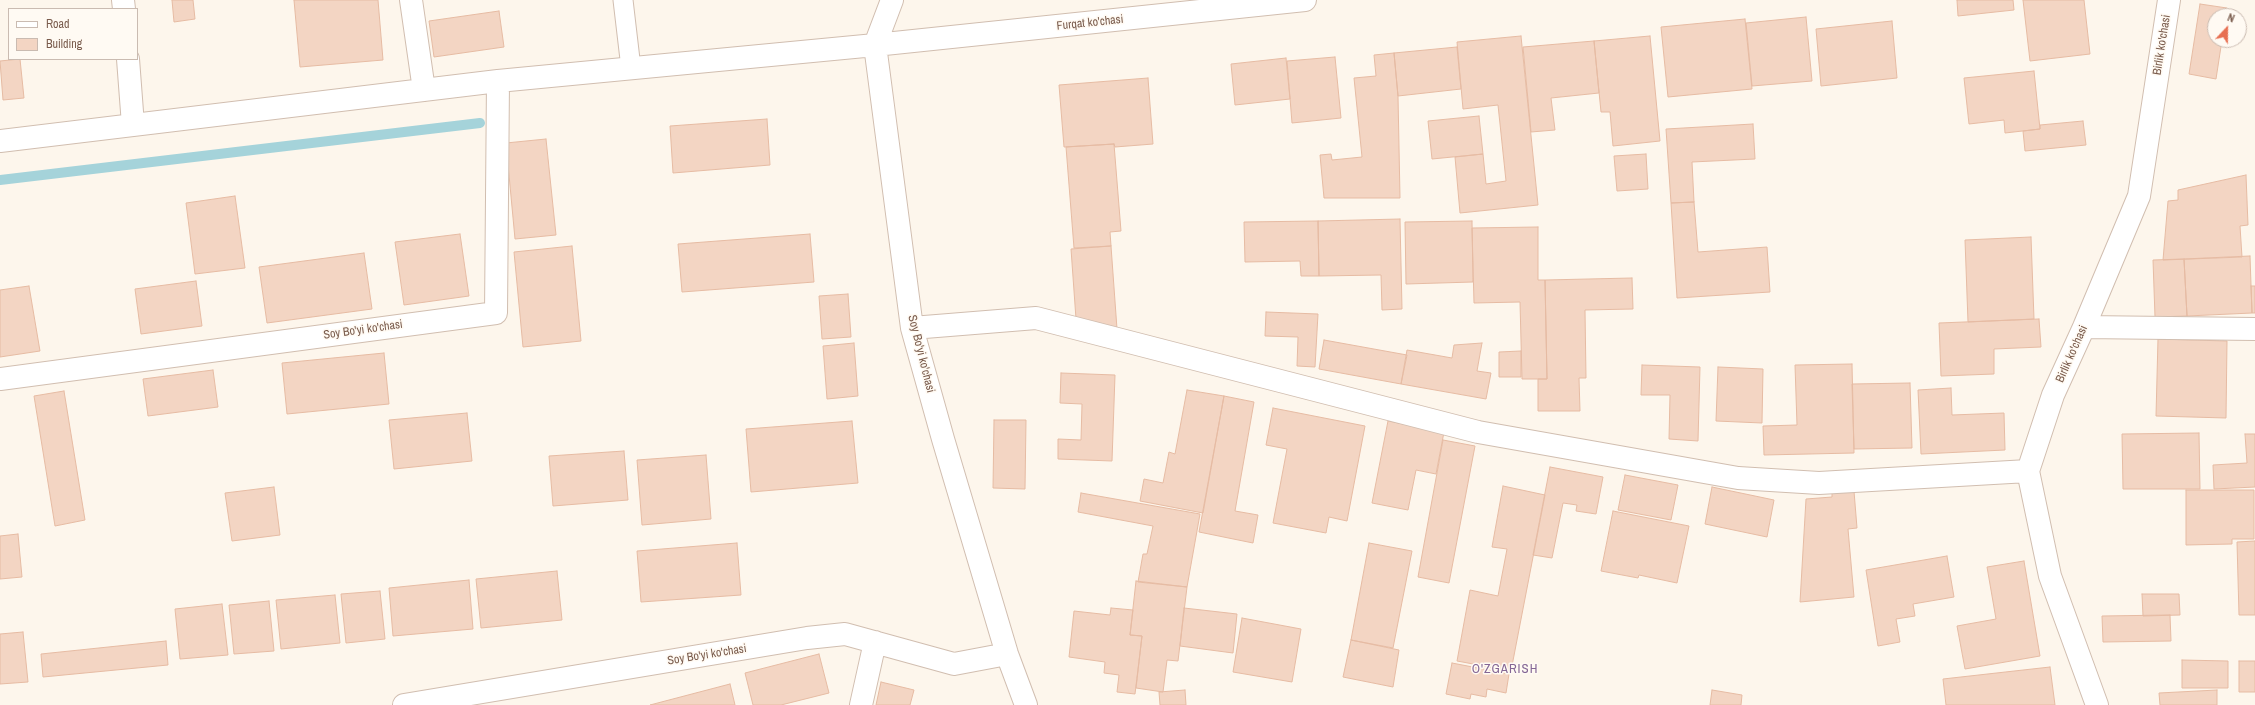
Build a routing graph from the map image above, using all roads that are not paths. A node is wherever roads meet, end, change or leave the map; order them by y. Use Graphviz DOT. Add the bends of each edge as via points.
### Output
graph roads {
  1 [pos="411,0"];
  2 [pos="623,0"];
  3 [pos="892,0"];
  4 [pos="1305,0"];
  5 [pos="2169,0"];
  6 [pos="875,45"];
  7 [pos="128,60"];
  8 [pos="631,68"];
  9 [pos="498,80"];
  10 [pos="424,90"];
  11 [pos="133,125"];
  12 [pos="0,142"];
  13 [pos="2084,327"];
  14 [pos="912,328"];
  15 [pos="2255,329"];
  16 [pos="0,379"];
  17 [pos="2028,471"];
  18 [pos="875,642"];
  19 [pos="1007,654"];
  20 [pos="404,705"];
  21 [pos="861,705"];
  22 [pos="1026,705"];
  23 [pos="2097,705"];
  1 -- 10 [label="street"];
  2 -- 8 [label="lane"];
  3 -- 6 [label="street"];
  4 -- 6 [label="street, Furqat ko'chasi"];
  5 -- 13 [label="street, Birlik ko'chasi" via="2139,196"];
  6 -- 8 [label="street, Furqat ko'chasi"];
  6 -- 14 [label="street, Soy Bo'yi ko'chasi"];
  7 -- 11 [label="street"];
  8 -- 9 [label="street, Furqat ko'chasi"];
  9 -- 10 [label="street, Furqat ko'chasi"];
  9 -- 16 [label="street, Soy Bo'yi ko'chasi" via="496,313"];
  10 -- 11 [label="street, Furqat ko'chasi"];
  11 -- 12 [label="street, Furqat ko'chasi"];
  13 -- 15 [label="street"];
  13 -- 17 [label="street, Birlik ko'chasi" via="2053,395"];
  14 -- 17 [label="street" via="1036,318 1478,432 1738,478 1819,483"];
  14 -- 19 [label="street, Soy Bo'yi ko'chasi"];
  17 -- 23 [label="street" via="2050,576"];
  18 -- 19 [label="street, Soy Bo'yi ko'chasi" via="954,664"];
  18 -- 20 [label="street, Soy Bo'yi ko'chasi" via="845,634 807,638"];
  18 -- 21 [label="street"];
  19 -- 22 [label="street, Soy Bo'yi ko'chasi"];
}
